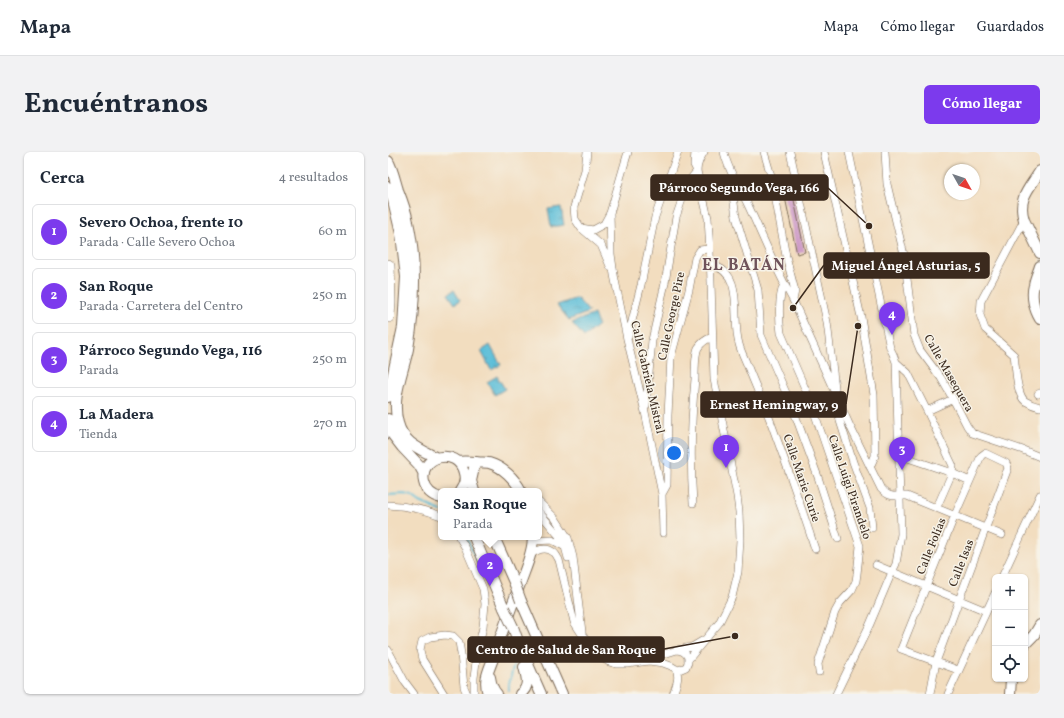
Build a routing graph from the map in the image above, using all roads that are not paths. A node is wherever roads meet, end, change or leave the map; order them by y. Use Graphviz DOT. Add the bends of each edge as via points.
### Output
graph roads {
  1 [pos="588,152"];
  2 [pos="628,152"];
  3 [pos="678,152"];
  4 [pos="695,152"];
  5 [pos="704,152"];
  6 [pos="718,152"];
  7 [pos="764,152"];
  8 [pos="790,152"];
  9 [pos="824,152"];
  10 [pos="848,152"];
  11 [pos="885,152"];
  12 [pos="725,155"];
  13 [pos="388,162"];
  14 [pos="697,170"];
  15 [pos="1040,171"];
  16 [pos="734,177"];
  17 [pos="388,187"];
  18 [pos="610,213"];
  19 [pos="1024,220"];
  20 [pos="581,228"];
  21 [pos="710,251"];
  22 [pos="1040,253"];
  23 [pos="711,265"];
  24 [pos="388,266"];
  25 [pos="1040,266"];
  26 [pos="614,275"];
  27 [pos="784,284"];
  28 [pos="793,300"];
  29 [pos="388,316"];
  30 [pos="1040,319"];
  31 [pos="712,337"];
  32 [pos="627,339"];
  33 [pos="896,362"];
  34 [pos="836,393"];
  35 [pos="388,397"];
  36 [pos="953,399"];
  37 [pos="1040,407"];
  38 [pos="927,411"];
  39 [pos="645,412"];
  40 [pos="388,419"];
  41 [pos="985,453"];
  42 [pos="899,455"];
  43 [pos="1040,457"];
  44 [pos="436,458"];
  45 [pos="458,462"];
  46 [pos="489,463"];
  47 [pos="870,467"];
  48 [pos="474,468"];
  49 [pos="952,473"];
  50 [pos="424,474"];
  51 [pos="970,481"];
  52 [pos="464,485"];
  53 [pos="473,488"];
  54 [pos="520,488"];
  55 [pos="662,494"];
  56 [pos="1040,494"];
  57 [pos="899,496"];
  58 [pos="438,497"];
  59 [pos="693,503"];
  60 [pos="388,505"];
  61 [pos="542,505"];
  62 [pos="937,507"];
  63 [pos="438,515"];
  64 [pos="955,515"];
  65 [pos="542,516"];
  66 [pos="872,528"];
  67 [pos="986,528"];
  68 [pos="663,533"];
  69 [pos="1002,535"];
  70 [pos="838,538"];
  71 [pos="542,539"];
  72 [pos="461,540"];
  73 [pos="475,540"];
  74 [pos="495,540"];
  75 [pos="533,540"];
  76 [pos="565,547"];
  77 [pos="815,549"];
  78 [pos="530,554"];
  79 [pos="573,557"];
  80 [pos="876,565"];
  81 [pos="892,572"];
  82 [pos="1003,574"];
  83 [pos="575,581"];
  84 [pos="926,586"];
  85 [pos="992,598"];
  86 [pos="958,600"];
  87 [pos="986,611"];
  88 [pos="1040,625"];
  89 [pos="582,634"];
  90 [pos="708,637"];
  91 [pos="1028,641"];
  92 [pos="519,644"];
  93 [pos="388,650"];
  94 [pos="676,651"];
  95 [pos="688,660"];
  96 [pos="649,661"];
  97 [pos="936,662"];
  98 [pos="491,666"];
  99 [pos="673,668"];
  100 [pos="958,670"];
  101 [pos="819,672"];
  102 [pos="1011,682"];
  103 [pos="414,694"];
  104 [pos="444,694"];
  105 [pos="467,694"];
  106 [pos="474,694"];
  107 [pos="488,694"];
  108 [pos="497,694"];
  109 [pos="520,694"];
  110 [pos="541,694"];
  111 [pos="562,694"];
  112 [pos="673,694"];
  113 [pos="836,694"];
  114 [pos="930,694"];
  115 [pos="948,694"];
  116 [pos="1010,694"];
  1 -- 20 [label="street" via="574,207 575,219"];
  2 -- 18 [label="street"];
  3 -- 32 [label="street" via="655,217"];
  4 -- 14 [label="street" via="694,165"];
  5 -- 14 [label="street"];
  6 -- 12 [label="street"];
  7 -- 28 [label="street" via="795,291"];
  8 -- 34 [label="street" via="827,322"];
  9 -- 47 [label="street" via="861,317 874,395 875,456"];
  10 -- 33 [label="street" via="890,348"];
  11 -- 36 [label="street, Calle Masequera" via="887,184 904,255 914,335 920,350"];
  12 -- 16 [label="street"];
  13 -- 44 [label="main road" via="408,221 414,280 408,349 396,400 397,422 402,434 410,442"];
  14 -- 21 [label="street" via="708,218"];
  14 -- 39 [label="street" via="688,182 676,217 652,340"];
  15 -- 19 [label="main road" via="1023,199"];
  16 -- 27 [label="street"];
  16 -- 70 [label="street" via="736,217 758,290 762,335 793,409"];
  17 -- 35 [label="main road" via="401,234 406,277 403,327"];
  18 -- 20 [label="street" via="604,224 593,230"];
  18 -- 26 [label="street, Calle Gabriela Mistral"];
  19 -- 22 [label="main road"];
  19 -- 37 [label="street" via="981,300 980,315 985,329 1014,356 1019,392 1024,400"];
  20 -- 26 [label="street, Calle Gabriela Mistral" via="601,245"];
  21 -- 23 [label="street"];
  21 -- 55 [label="street, Calle George Pire" via="700,250 694,258 671,357 667,485"];
  23 -- 31 [label="street"];
  23 -- 77 [label="street, Calle Marie Curie" via="718,266 732,282 738,344 770,420"];
  24 -- 29 [label="highway"];
  25 -- 30 [label="main road" via="1032,293"];
  26 -- 32 [label="street, Calle Gabriela Mistral"];
  27 -- 28 [label="street"];
  27 -- 101 [label="street, Calle Luigi Pirandelo" via="780,291 781,333 810,400 860,546 856,581 835,612 818,664"];
  28 -- 34 [label="street"];
  31 -- 59 [label="street" via="698,348 696,359 691,468"];
  31 -- 90 [label="street" via="714,379 737,496 740,540 738,572 732,597 719,623"];
  32 -- 39 [label="street, Calle Gabriela Mistral"];
  33 -- 38 [label="street" via="908,373"];
  33 -- 42 [label="street"];
  34 -- 47 [label="street"];
  34 -- 66 [label="street" via="840,421 870,508"];
  36 -- 38 [label="street"];
  36 -- 43 [label="street, Calle Masequera" via="972,433"];
  38 -- 49 [label="street" via="953,466"];
  39 -- 55 [label="street, Calle Gabriela Mistral"];
  40 -- 50 [label="main road" via="392,434"];
  41 -- 51 [label="street, Calle Folías" via="981,456"];
  41 -- 67 [label="street, Calle Isas" via="1006,463 1008,468"];
  42 -- 49 [label="street"];
  42 -- 57 [label="street"];
  44 -- 45 [label="main road" via="451,458"];
  44 -- 50 [label="main road" via="428,464"];
  45 -- 46 [label="main road"];
  45 -- 52 [label="main road" via="463,468"];
  46 -- 48 [label="main road"];
  46 -- 54 [label="main road" via="509,475"];
  47 -- 57 [label="street" via="880,489 887,495"];
  48 -- 52 [label="main road"];
  48 -- 53 [label="main road" via="471,481"];
  49 -- 51 [label="street"];
  49 -- 62 [label="street"];
  50 -- 58 [label="main road" via="425,487"];
  51 -- 64 [label="street, Calle Folías"];
  55 -- 68 [label="street, Calle Gabriela Mistral"];
  56 -- 82 [label="street"];
  57 -- 62 [label="street" via="907,496"];
  57 -- 81 [label="street" via="901,534 896,564"];
  60 -- 63 [label="street"];
  61 -- 79 [label="street" via="555,518 568,538"];
  62 -- 64 [label="street"];
  64 -- 67 [label="street"];
  64 -- 84 [label="street, Calle Folías"];
  65 -- 76 [label="street"];
  67 -- 69 [label="street"];
  67 -- 86 [label="street, Calle Isas"];
  71 -- 76 [label="street" via="552,540"];
  72 -- 106 [label="street" via="484,589 486,604 477,653"];
  73 -- 92 [label="main road, bridge"];
  74 -- 111 [label="main road, bridge"];
  75 -- 78 [label="main road"];
  76 -- 79 [label="street"];
  76 -- 83 [label="street"];
  78 -- 89 [label="street" via="540,549 554,552 559,560 574,622"];
  78 -- 98 [label="main road"];
  79 -- 83 [label="street"];
  80 -- 81 [label="street"];
  81 -- 84 [label="street"];
  81 -- 113 [label="street"];
  83 -- 89 [label="street"];
  84 -- 86 [label="street"];
  84 -- 97 [label="street, Calle Folías" via="901,649"];
  85 -- 87 [label="street"];
  86 -- 87 [label="street"];
  86 -- 97 [label="street, Calle Isas"];
  87 -- 100 [label="street"];
  88 -- 91 [label="main road"];
  89 -- 96 [label="street" via="592,650 609,662 627,664"];
  90 -- 94 [label="street" via="692,647"];
  90 -- 95 [label="street"];
  92 -- 109 [label="main road" via="527,684"];
  92 -- 110 [label="main road"];
  93 -- 103 [label="street"];
  94 -- 95 [label="street" via="685,652"];
  94 -- 96 [label="street"];
  94 -- 99 [label="street" via="671,653 669,660"];
  95 -- 99 [label="street" via="683,669"];
  96 -- 99 [label="street"];
  97 -- 100 [label="street"];
  97 -- 114 [label="street, Calle Isas"];
  98 -- 107 [label="main road" via="486,674"];
  98 -- 108 [label="main road" via="491,684"];
  99 -- 112 [label="street" via="678,673"];
  100 -- 115 [label="street"];
  102 -- 116 [label="main road"];
  104 -- 105 [label="street" via="422,659 420,650 422,641 446,635 453,636 459,642"];
}
